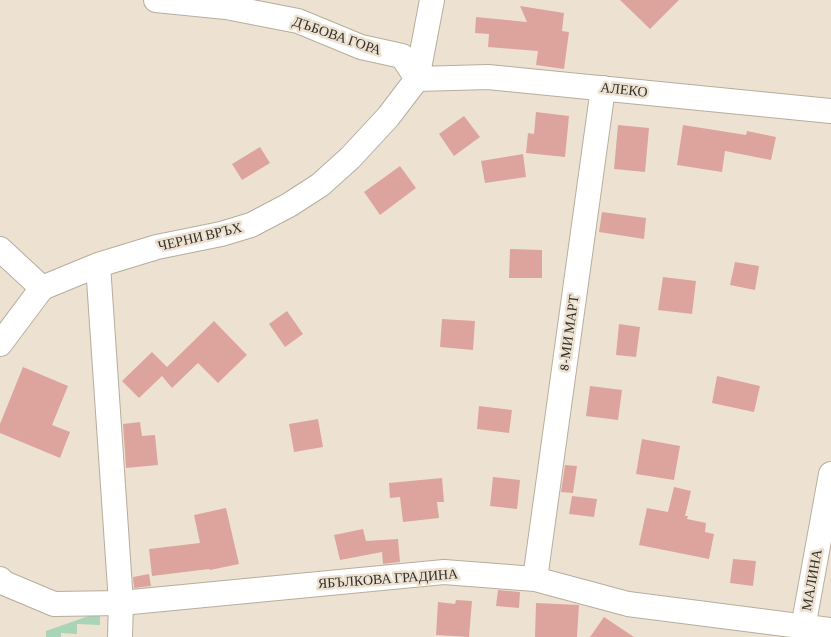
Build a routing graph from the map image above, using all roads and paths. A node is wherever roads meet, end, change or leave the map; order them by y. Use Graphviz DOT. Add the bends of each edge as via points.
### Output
graph roads {
  1 [pos="156,0"];
  2 [pos="432,0"];
  3 [pos="418,78"];
  4 [pos="603,88"];
  5 [pos="831,111"];
  6 [pos="0,249"];
  7 [pos="98,265"];
  8 [pos="42,288"];
  9 [pos="0,344"];
  10 [pos="831,474"];
  11 [pos="0,579"];
  12 [pos="535,579"];
  13 [pos="121,603"];
  14 [pos="803,628"];
  15 [pos="831,630"];
  16 [pos="120,637"];
  1 -- 3 [label="street, ДЪБОВА ГОРА" via="226,7 298,21 360,47 402,56"];
  2 -- 3 [label="street, ЧЕРНИ ВРЪХ"];
  3 -- 4 [label="street, АЛЕКО" via="488,77"];
  3 -- 7 [label="street, ЧЕРНИ ВРЪХ" via="350,158 320,185 289,205 251,225"];
  4 -- 5 [label="street, АЛЕКО"];
  4 -- 12 [label="street, 8-МИ МАРТ"];
  6 -- 8 [label="street"];
  7 -- 8 [label="street, ЧЕРНИ ВРЪХ"];
  7 -- 13 [label="street"];
  8 -- 9 [label="street"];
  10 -- 14 [label="street, МАЛИНА"];
  11 -- 13 [label="street" via="54,604"];
  12 -- 13 [label="street, ЯБЪЛКОВА ГРАДИНА" via="444,572"];
  12 -- 14 [label="street, ЯБЪЛКОВА ГРАДИНА" via="628,604"];
  13 -- 16 [label="street"];
  14 -- 15 [label="street, ЯБЪЛКОВА ГРАДИНА"];
}
